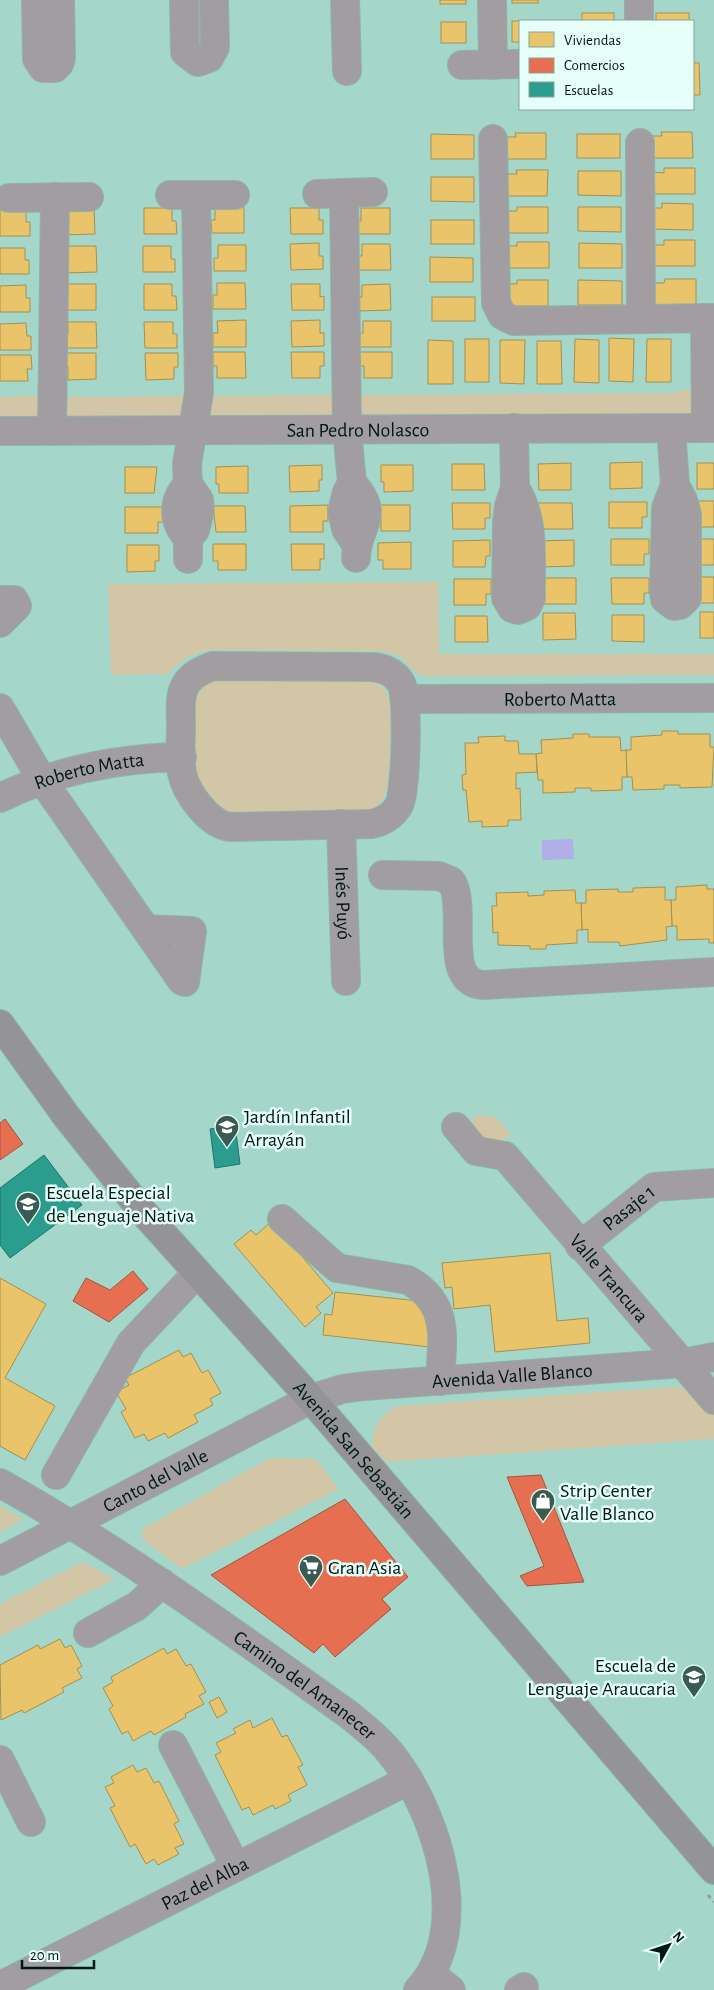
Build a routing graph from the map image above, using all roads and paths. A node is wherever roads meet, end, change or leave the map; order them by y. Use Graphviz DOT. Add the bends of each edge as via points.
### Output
graph roads {
  1 [pos="36,0"];
  2 [pos="60,0"];
  3 [pos="184,0"];
  4 [pos="214,0"];
  5 [pos="345,0"];
  6 [pos="492,0"];
  7 [pos="639,0"];
  8 [pos="639,20"];
  9 [pos="519,64"];
  10 [pos="462,65"];
  11 [pos="493,65"];
  12 [pos="347,71"];
  13 [pos="494,139"];
  14 [pos="640,143"];
  15 [pos="373,192"];
  16 [pos="344,193"];
  17 [pos="317,194"];
  18 [pos="235,195"];
  19 [pos="89,197"];
  20 [pos="9,198"];
  21 [pos="55,198"];
  22 [pos="709,318"];
  23 [pos="641,319"];
  24 [pos="514,428"];
  25 [pos="671,428"];
  26 [pos="710,428"];
  27 [pos="347,429"];
  28 [pos="193,430"];
  29 [pos="0,431"];
  30 [pos="52,431"];
  31 [pos="675,485"];
  32 [pos="515,488"];
  33 [pos="188,548"];
  34 [pos="356,551"];
  35 [pos="0,600"];
  36 [pos="0,623"];
  37 [pos="406,698"];
  38 [pos="714,698"];
  39 [pos="0,708"];
  40 [pos="182,757"];
  41 [pos="42,780"];
  42 [pos="0,798"];
  43 [pos="341,824"];
  44 [pos="383,875"];
  45 [pos="146,929"];
  46 [pos="714,972"];
  47 [pos="346,981"];
  48 [pos="0,1024"];
  49 [pos="456,1127"];
  50 [pos="714,1183"];
  51 [pos="282,1219"];
  52 [pos="580,1246"];
  53 [pos="196,1274"];
  54 [pos="714,1357"];
  55 [pos="683,1363"];
  56 [pos="440,1381"];
  57 [pos="311,1399"];
  58 [pos="714,1400"];
  59 [pos="56,1475"];
  60 [pos="0,1483"];
  61 [pos="72,1524"];
  62 [pos="0,1561"];
  63 [pos="162,1583"];
  64 [pos="88,1633"];
  65 [pos="172,1745"];
  66 [pos="0,1760"];
  67 [pos="409,1780"];
  68 [pos="31,1822"];
  69 [pos="236,1867"];
  70 [pos="714,1870"];
  71 [pos="434,1985"];
  72 [pos="0,1986"];
  1 -- 2 [label="street" via="37,58 43,68 49,69 55,68 61,58"];
  3 -- 4 [label="street" via="185,52 198,62 209,58 215,47"];
  5 -- 12 [label="street"];
  6 -- 11 [label="street"];
  7 -- 8 [label="street"];
  9 -- 11 [label="street"];
  10 -- 11 [label="street"];
  13 -- 23 [label="street" via="496,303 502,315 514,321"];
  14 -- 23 [label="street"];
  15 -- 16 [label="street"];
  16 -- 17 [label="street"];
  16 -- 27 [label="street"];
  18 -- 28 [label="street" via="183,195 199,393"];
  19 -- 21 [label="street"];
  20 -- 21 [label="street"];
  21 -- 30 [label="street"];
  22 -- 23 [label="street"];
  22 -- 26 [label="street"];
  24 -- 25 [label="street, San Pedro Nolasco"];
  24 -- 27 [label="street, San Pedro Nolasco"];
  24 -- 32 [label="street"];
  25 -- 26 [label="street, San Pedro Nolasco"];
  25 -- 31 [label="street"];
  27 -- 28 [label="street, San Pedro Nolasco"];
  27 -- 34 [label="street" via="352,483 367,509 367,520"];
  28 -- 30 [label="street, San Pedro Nolasco"];
  28 -- 33 [label="street" via="187,464 188,484 175,509"];
  29 -- 30 [label="street, San Pedro Nolasco"];
  35 -- 36 [label="street" via="14,600 17,606"];
  37 -- 38 [label="street, Roberto Matta"];
  37 -- 40 [label="street" via="401,682 380,668 213,666 189,680 181,696"];
  37 -- 43 [label="street" via="403,792 398,808 379,822"];
  39 -- 41 [label="street"];
  40 -- 41 [label="street, Roberto Matta" via="113,762"];
  40 -- 43 [label="street" via="182,772 188,788 209,819 220,825"];
  41 -- 42 [label="street, Roberto Matta"];
  41 -- 45 [label="street"];
  43 -- 47 [label="street, Inés Puyó"];
  44 -- 46 [label="street" via="439,876 451,881 457,892 460,964 464,976 473,984"];
  48 -- 53 [label="main road, Avenida San Sebastián" via="95,1154"];
  49 -- 52 [label="street, Valle Trancura" via="476,1151 505,1156"];
  50 -- 52 [label="street, Pasaje 1" via="654,1187"];
  51 -- 56 [label="street" via="337,1268 408,1280 418,1285 436,1306 442,1323"];
  52 -- 55 [label="street, Valle Trancura"];
  53 -- 57 [label="main road, Avenida San Sebastián"];
  53 -- 59 [label="street" via="131,1343"];
  54 -- 55 [label="street, Avenida Valle Blanco"];
  55 -- 56 [label="street, Avenida Valle Blanco"];
  55 -- 58 [label="street, Valle Trancura"];
  56 -- 57 [label="street, Avenida Valle Blanco" via="342,1389"];
  57 -- 61 [label="street, Canto del Valle"];
  57 -- 70 [label="main road, Avenida San Sebastián"];
  60 -- 61 [label="street, Camino del Amanecer"];
  61 -- 62 [label="street, Canto del Valle"];
  61 -- 63 [label="street, Camino del Amanecer"];
  63 -- 64 [label="street" via="137,1606"];
  63 -- 67 [label="street, Camino del Amanecer" via="348,1714 374,1735"];
  65 -- 69 [label="street"];
  66 -- 68 [label="street"];
  67 -- 69 [label="street, Paz del Alba"];
  67 -- 71 [label="street, Camino del Amanecer" via="436,1842 445,1888 444,1938"];
  69 -- 72 [label="street, Paz del Alba"];
}
